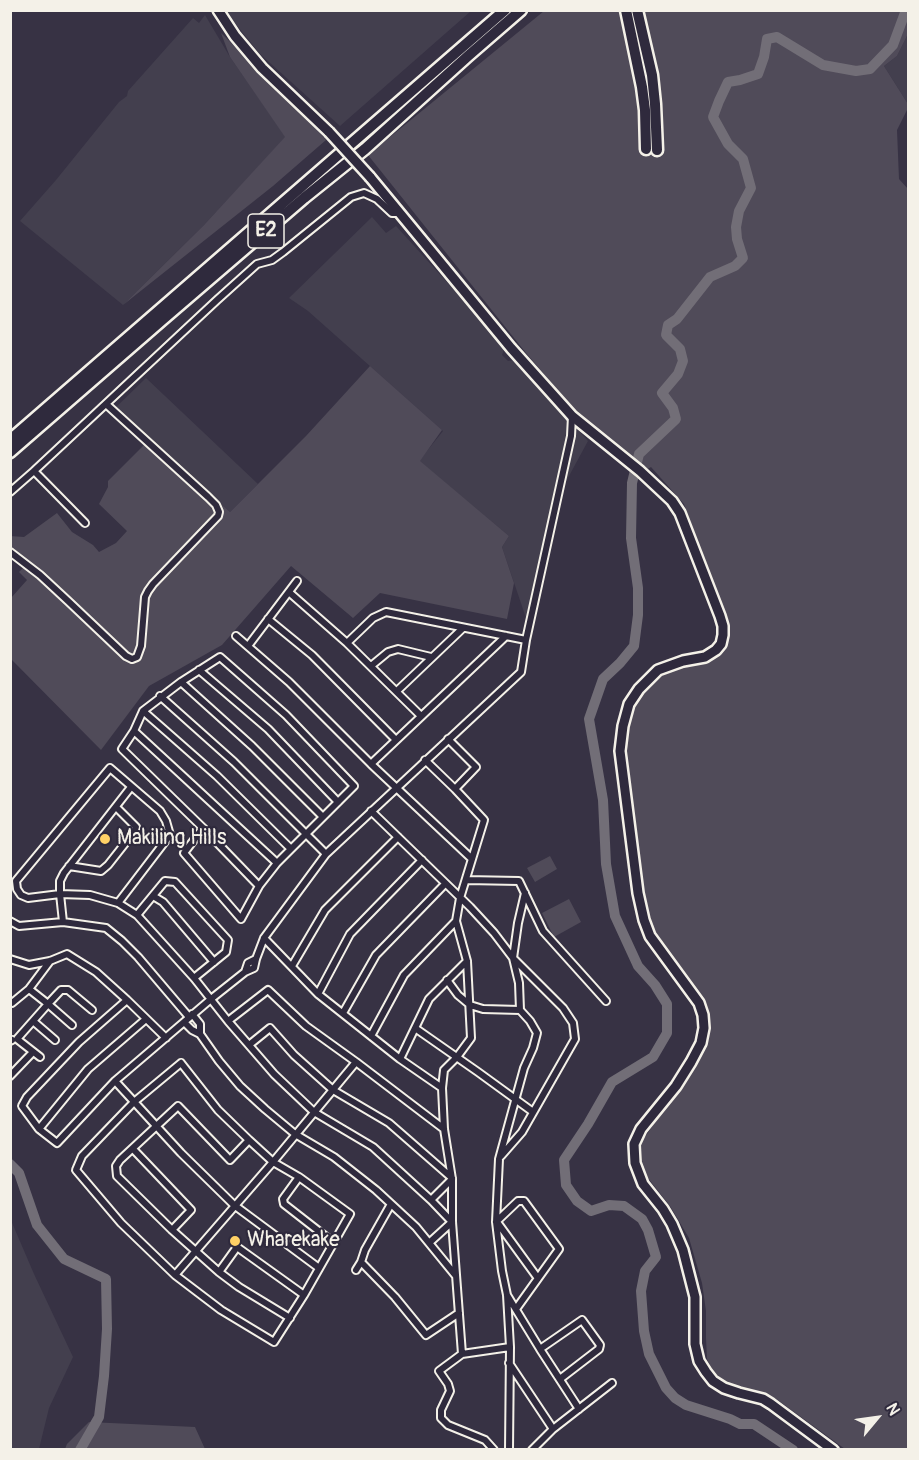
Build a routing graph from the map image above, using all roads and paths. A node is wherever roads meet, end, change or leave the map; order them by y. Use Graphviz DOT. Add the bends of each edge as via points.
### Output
graph roads {
  1 [pos="218,10"];
  2 [pos="505,10"];
  3 [pos="521,10"];
  4 [pos="626,10"];
  5 [pos="638,10"];
  6 [pos="399,213"];
  7 [pos="106,404"];
  8 [pos="572,416"];
  9 [pos="10,440"];
  10 [pos="10,452"];
  11 [pos="34,471"];
  12 [pos="10,492"];
  13 [pos="85,523"];
  14 [pos="10,552"];
  15 [pos="297,581"];
  16 [pos="290,593"];
  17 [pos="268,619"];
  18 [pos="463,628"];
  19 [pos="236,636"];
  20 [pos="506,636"];
  21 [pos="526,640"];
  22 [pos="347,643"];
  23 [pos="248,646"];
  24 [pos="431,657"];
  25 [pos="371,666"];
  26 [pos="199,670"];
  27 [pos="181,682"];
  28 [pos="397,691"];
  29 [pos="160,696"];
  30 [pos="143,711"];
  31 [pos="421,716"];
  32 [pos="134,731"];
  33 [pos="448,739"];
  34 [pos="396,740"];
  35 [pos="425,760"];
  36 [pos="371,764"];
  37 [pos="131,787"];
  38 [pos="396,787"];
  39 [pos="455,789"];
  40 [pos="338,802"];
  41 [pos="116,807"];
  42 [pos="372,811"];
  43 [pos="322,818"];
  44 [pos="203,828"];
  45 [pos="306,834"];
  46 [pos="398,837"];
  47 [pos="291,849"];
  48 [pos="326,854"];
  49 [pos="472,859"];
  50 [pos="422,860"];
  51 [pos="277,863"];
  52 [pos="69,866"];
  53 [pos="466,880"];
  54 [pos="445,884"];
  55 [pos="259,886"];
  56 [pos="525,893"];
  57 [pos="60,894"];
  58 [pos="153,896"];
  59 [pos="460,898"];
  60 [pos="118,903"];
  61 [pos="137,915"];
  62 [pos="10,921"];
  63 [pos="456,921"];
  64 [pos="63,922"];
  65 [pos="264,938"];
  66 [pos="513,958"];
  67 [pos="10,959"];
  68 [pos="467,961"];
  69 [pos="50,962"];
  70 [pos="214,962"];
  71 [pos="292,966"];
  72 [pos="194,978"];
  73 [pos="447,980"];
  74 [pos="29,988"];
  75 [pos="318,994"];
  76 [pos="211,999"];
  77 [pos="127,1000"];
  78 [pos="606,1001"];
  79 [pos="10,1002"];
  80 [pos="48,1004"];
  81 [pos="470,1005"];
  82 [pos="92,1010"];
  83 [pos="520,1010"];
  84 [pos="343,1013"];
  85 [pos="188,1018"];
  86 [pos="146,1019"];
  87 [pos="33,1021"];
  88 [pos="228,1021"];
  89 [pos="72,1025"];
  90 [pos="415,1028"];
  91 [pos="200,1034"];
  92 [pos="372,1036"];
  93 [pos="166,1038"];
  94 [pos="12,1040"];
  95 [pos="55,1040"];
  96 [pos="249,1045"];
  97 [pos="33,1052"];
  98 [pos="40,1057"];
  99 [pos="457,1057"];
  100 [pos="400,1059"];
  101 [pos="356,1062"];
  102 [pos="10,1076"];
  103 [pos="115,1081"];
  104 [pos="442,1088"];
  105 [pos="333,1090"];
  106 [pos="516,1100"];
  107 [pos="134,1102"];
  108 [pos="314,1112"];
  109 [pos="533,1112"];
  110 [pos="156,1126"];
  111 [pos="39,1129"];
  112 [pos="444,1129"];
  113 [pos="295,1134"];
  114 [pos="249,1140"];
  115 [pos="133,1149"];
  116 [pos="499,1159"];
  117 [pos="273,1162"];
  118 [pos="299,1177"];
  119 [pos="452,1179"];
  120 [pos="431,1200"];
  121 [pos="391,1204"];
  122 [pos="234,1205"];
  123 [pos="452,1222"];
  124 [pos="496,1222"];
  125 [pos="171,1230"];
  126 [pos="334,1243"];
  127 [pos="429,1243"];
  128 [pos="195,1251"];
  129 [pos="361,1262"];
  130 [pos="319,1268"];
  131 [pos="356,1270"];
  132 [pos="219,1272"];
  133 [pos="175,1275"];
  134 [pos="456,1277"];
  135 [pos="537,1277"];
  136 [pos="507,1294"];
  137 [pos="304,1295"];
  138 [pos="516,1309"];
  139 [pos="459,1313"];
  140 [pos="290,1318"];
  141 [pos="510,1347"];
  142 [pos="540,1349"];
  143 [pos="462,1354"];
  144 [pos="509,1363"];
  145 [pos="560,1379"];
  146 [pos="612,1383"];
  147 [pos="579,1409"];
  148 [pos="553,1429"];
  149 [pos="494,1449"];
  150 [pos="509,1449"];
  151 [pos="532,1449"];
  152 [pos="833,1449"];
  1 -- 6 [label="street, bridge" via="262,68 329,132"];
  2 -- 9 [label="highway, E2"];
  3 -- 10 [label="highway, E2" via="365,149"];
  4 -- 5 [label="highway" via="651,149 655,104"];
  6 -- 7 [label="street" via="392,213 364,193 351,197 272,260 257,264"];
  6 -- 8 [label="street"];
  7 -- 11 [label="street"];
  7 -- 14 [label="street" via="208,497 219,512 148,591 136,657 126,656"];
  8 -- 21 [label="street" via="571,436"];
  8 -- 152 [label="street" via="672,501 723,626 721,644 716,650 705,657 667,666 650,677 629,704 623,726 620,752 644,920 650,936 699,1003 704,1028 692,1062 641,1129 634,1144 635,1163 643,1184 668,1216 683,1250 695,1297 695,1344 706,1372 724,1388 763,1398"];
  11 -- 12 [label="street"];
  11 -- 13 [label="street"];
  15 -- 16 [label="street"];
  16 -- 17 [label="street"];
  16 -- 22 [label="street"];
  17 -- 23 [label="street"];
  17 -- 34 [label="street" via="312,655"];
  18 -- 20 [label="street"];
  18 -- 22 [label="street" via="386,612 373,618"];
  18 -- 24 [label="street"];
  19 -- 23 [label="street"];
  20 -- 21 [label="street"];
  20 -- 31 [label="street"];
  21 -- 33 [label="street" via="521,672"];
  22 -- 25 [label="street"];
  23 -- 36 [label="street"];
  24 -- 25 [label="street" via="398,649"];
  24 -- 28 [label="street"];
  25 -- 28 [label="street"];
  26 -- 27 [label="street"];
  26 -- 40 [label="street" via="268,729"];
  26 -- 40 [label="street" via="220,657 286,715 354,786"];
  27 -- 29 [label="street"];
  27 -- 43 [label="street"];
  28 -- 31 [label="street"];
  29 -- 30 [label="street"];
  29 -- 45 [label="street"];
  30 -- 32 [label="street"];
  30 -- 47 [label="street"];
  31 -- 34 [label="street"];
  32 -- 44 [label="street" via="122,749"];
  32 -- 51 [label="street"];
  33 -- 35 [label="street"];
  33 -- 39 [label="street" via="476,767"];
  34 -- 36 [label="street"];
  35 -- 38 [label="street"];
  35 -- 39 [label="street"];
  36 -- 38 [label="street"];
  37 -- 41 [label="street"];
  37 -- 57 [label="street" via="110,768 16,881 21,895 28,898"];
  37 -- 60 [label="street" via="160,811 170,835"];
  38 -- 42 [label="street"];
  38 -- 49 [label="street"];
  39 -- 49 [label="street" via="484,820"];
  40 -- 43 [label="street"];
  41 -- 52 [label="street"];
  41 -- 52 [label="street" via="136,827 108,866 101,871"];
  42 -- 46 [label="street"];
  42 -- 48 [label="street"];
  43 -- 45 [label="street"];
  44 -- 55 [label="street"];
  44 -- 55 [label="street" via="184,854 241,919"];
  45 -- 47 [label="street"];
  45 -- 48 [label="street"];
  46 -- 50 [label="street"];
  46 -- 71 [label="street" via="325,910"];
  47 -- 51 [label="street"];
  48 -- 65 [label="street"];
  49 -- 53 [label="street"];
  50 -- 54 [label="street"];
  50 -- 75 [label="street" via="350,934"];
  51 -- 55 [label="street"];
  52 -- 57 [label="street" via="60,881"];
  53 -- 56 [label="street" via="519,881"];
  53 -- 59 [label="street"];
  54 -- 59 [label="street"];
  54 -- 84 [label="street" via="376,955"];
  56 -- 66 [label="street"];
  56 -- 78 [label="street" via="543,931"];
  57 -- 60 [label="street"];
  57 -- 64 [label="street"];
  58 -- 61 [label="street"];
  58 -- 70 [label="street" via="163,902"];
  58 -- 70 [label="street" via="165,881 175,882 228,940 226,952"];
  59 -- 63 [label="street"];
  59 -- 66 [label="street"];
  60 -- 61 [label="street"];
  61 -- 72 [label="street"];
  62 -- 64 [label="street" via="19,926"];
  63 -- 68 [label="street"];
  63 -- 92 [label="street" via="404,975"];
  64 -- 85 [label="street" via="106,928 122,940"];
  65 -- 71 [label="street"];
  65 -- 76 [label="street" via="254,968"];
  66 -- 83 [label="street"];
  66 -- 109 [label="street" via="573,1023 575,1039"];
  67 -- 69 [label="street" via="29,965"];
  68 -- 73 [label="street"];
  68 -- 81 [label="street"];
  69 -- 74 [label="street"];
  69 -- 77 [label="street" via="67,954 96,972"];
  70 -- 72 [label="street"];
  71 -- 75 [label="street"];
  72 -- 76 [label="street"];
  73 -- 81 [label="street"];
  73 -- 90 [label="street" via="429,999"];
  74 -- 79 [label="street"];
  74 -- 80 [label="street"];
  75 -- 84 [label="street"];
  76 -- 85 [label="street"];
  76 -- 88 [label="street"];
  77 -- 86 [label="street"];
  77 -- 111 [label="street" via="79,1042 27,1097 22,1106"];
  80 -- 82 [label="street" via="64,989"];
  80 -- 87 [label="street"];
  80 -- 89 [label="street"];
  81 -- 83 [label="street"];
  81 -- 99 [label="street" via="471,1038"];
  83 -- 106 [label="street" via="537,1033"];
  84 -- 92 [label="street"];
  85 -- 91 [label="street" via="192,1030"];
  85 -- 91 [label="street" via="200,1024"];
  85 -- 93 [label="street"];
  86 -- 93 [label="street"];
  86 -- 111 [label="street" via="88,1069"];
  87 -- 94 [label="street"];
  87 -- 95 [label="street"];
  88 -- 96 [label="street"];
  88 -- 101 [label="street" via="268,990 306,1026"];
  90 -- 99 [label="street"];
  90 -- 100 [label="street"];
  91 -- 113 [label="street" via="240,1086"];
  92 -- 100 [label="street"];
  93 -- 103 [label="street"];
  94 -- 97 [label="street"];
  96 -- 105 [label="street" via="270,1028"];
  96 -- 108 [label="street"];
  97 -- 98 [label="street"];
  97 -- 102 [label="street"];
  99 -- 104 [label="street" via="444,1070"];
  99 -- 106 [label="street"];
  100 -- 104 [label="street"];
  101 -- 105 [label="street"];
  101 -- 112 [label="street"];
  103 -- 107 [label="street"];
  103 -- 111 [label="street" via="57,1143"];
  104 -- 112 [label="street"];
  105 -- 108 [label="street"];
  105 -- 119 [label="street" via="389,1123"];
  106 -- 109 [label="street"];
  106 -- 116 [label="street"];
  107 -- 110 [label="street"];
  107 -- 114 [label="street" via="181,1063 218,1110"];
  107 -- 133 [label="street" via="82,1156 76,1170 121,1223"];
  108 -- 113 [label="street"];
  108 -- 120 [label="street" via="373,1147"];
  109 -- 116 [label="street"];
  110 -- 114 [label="street" via="178,1106 230,1160"];
  110 -- 115 [label="street"];
  110 -- 122 [label="street"];
  112 -- 119 [label="street"];
  113 -- 117 [label="street"];
  113 -- 121 [label="street" via="334,1157"];
  114 -- 117 [label="street"];
  115 -- 125 [label="street" via="116,1166 117,1176"];
  115 -- 125 [label="street" via="191,1210"];
  116 -- 124 [label="street"];
  117 -- 118 [label="street"];
  117 -- 122 [label="street"];
  118 -- 126 [label="street" via="283,1199 284,1204"];
  118 -- 126 [label="street" via="350,1214"];
  119 -- 120 [label="street"];
  119 -- 123 [label="street"];
  120 -- 123 [label="street"];
  121 -- 127 [label="street"];
  121 -- 129 [label="street"];
  122 -- 128 [label="street"];
  122 -- 130 [label="street"];
  123 -- 127 [label="street"];
  123 -- 134 [label="street"];
  124 -- 135 [label="street"];
  124 -- 135 [label="street" via="522,1200 556,1244 558,1251"];
  124 -- 136 [label="street"];
  125 -- 128 [label="street"];
  126 -- 130 [label="street"];
  127 -- 134 [label="street"];
  128 -- 132 [label="street"];
  128 -- 133 [label="street"];
  129 -- 131 [label="street"];
  129 -- 139 [label="street" via="426,1335"];
  130 -- 137 [label="street"];
  132 -- 137 [label="street" via="237,1247"];
  132 -- 140 [label="street"];
  133 -- 140 [label="street" via="220,1310 274,1342"];
  134 -- 139 [label="street"];
  135 -- 138 [label="street"];
  136 -- 138 [label="street"];
  136 -- 141 [label="street"];
  137 -- 140 [label="street"];
  138 -- 142 [label="street"];
  139 -- 143 [label="street"];
  141 -- 143 [label="street"];
  141 -- 144 [label="street"];
  142 -- 145 [label="street"];
  142 -- 145 [label="street" via="582,1320 600,1345"];
  143 -- 149 [label="street" via="439,1371 450,1391 441,1418"];
  144 -- 148 [label="street"];
  144 -- 150 [label="street"];
  145 -- 147 [label="street"];
  146 -- 147 [label="street"];
  147 -- 148 [label="street"];
  148 -- 151 [label="street"];
}
